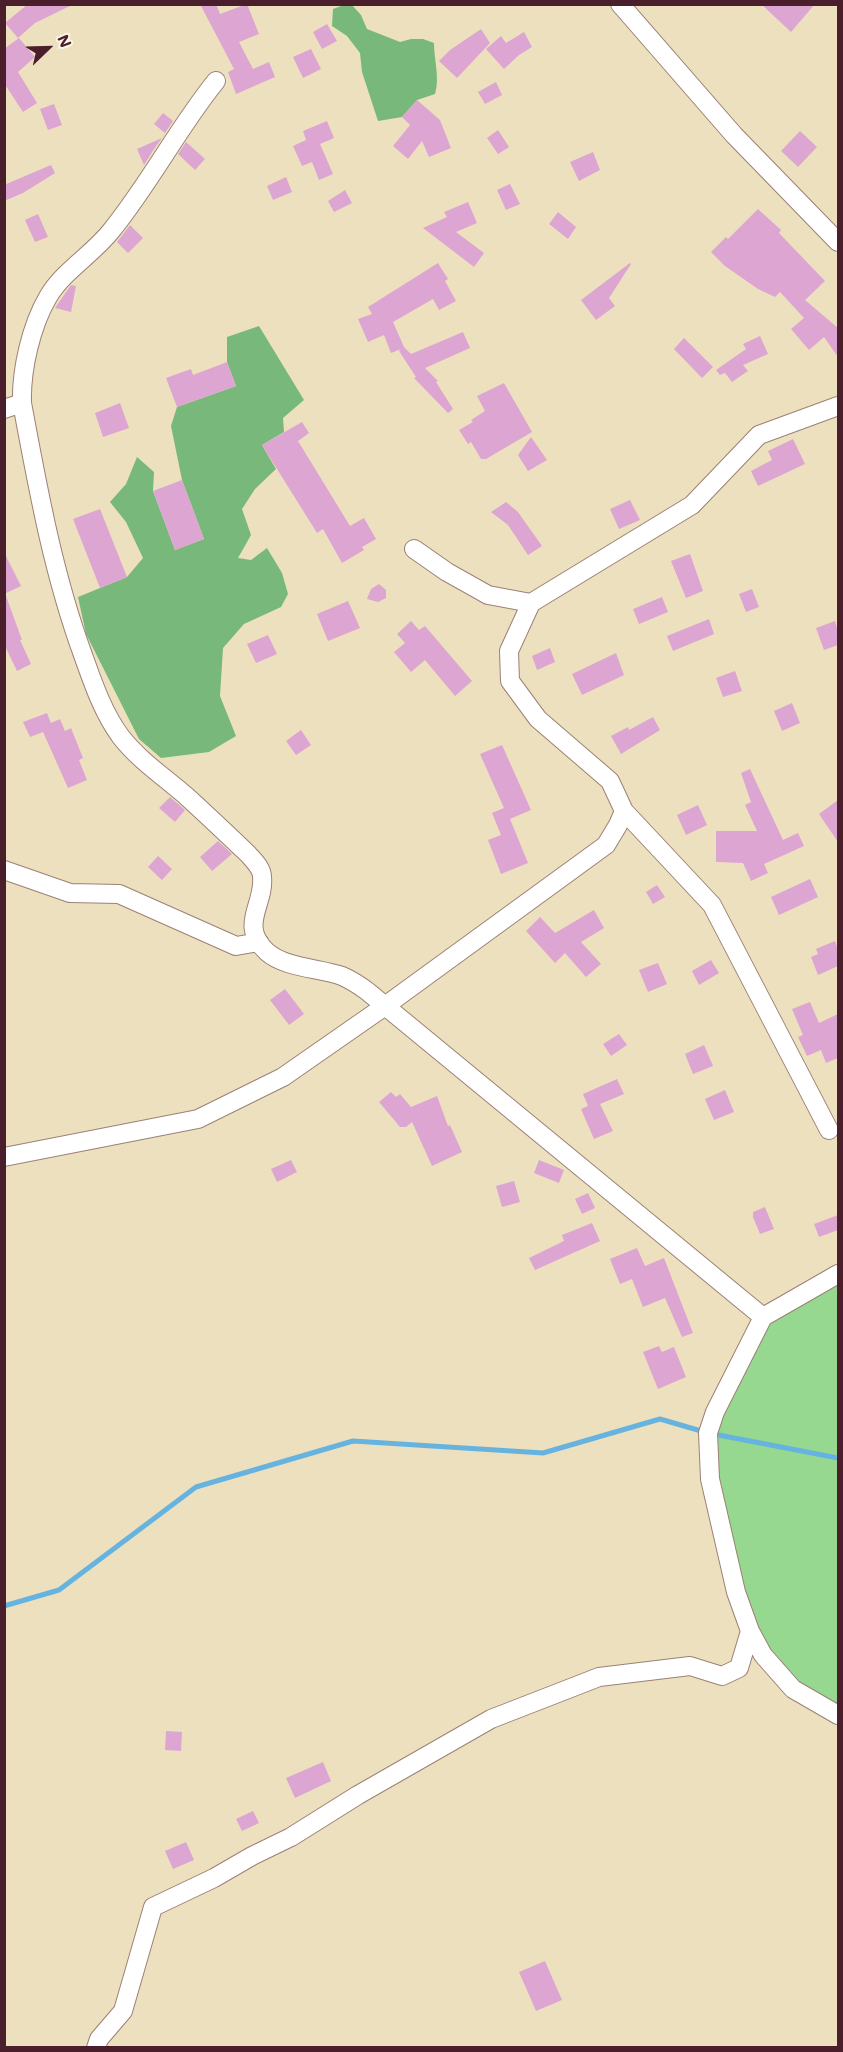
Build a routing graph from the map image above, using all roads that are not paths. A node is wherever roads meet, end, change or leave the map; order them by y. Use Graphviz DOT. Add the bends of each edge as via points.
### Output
graph roads {
  1 [pos="620,4"];
  2 [pos="216,81"];
  3 [pos="838,242"];
  4 [pos="13,406"];
  5 [pos="838,406"];
  6 [pos="414,549"];
  7 [pos="531,603"];
  8 [pos="624,811"];
  9 [pos="4,870"];
  10 [pos="259,942"];
  11 [pos="386,1006"];
  12 [pos="829,1130"];
  13 [pos="4,1157"];
  14 [pos="838,1274"];
  15 [pos="763,1317"];
  16 [pos="750,1631"];
  17 [pos="838,1715"];
  18 [pos="96,2048"];
  1 -- 3 [label="street" via="734,135"];
  2 -- 4 [label="street" via="109,234 48,296 36,320"];
  4 -- 10 [label="street" via="68,615 105,709 139,757 260,869 262,883 254,916"];
  5 -- 7 [label="street" via="759,435 692,505"];
  6 -- 7 [label="street" via="488,595"];
  7 -- 8 [label="street" via="509,651 510,681 538,719 610,781"];
  8 -- 11 [label="street" via="606,845"];
  8 -- 12 [label="street" via="712,905"];
  9 -- 10 [label="street" via="70,893 119,894 236,946"];
  10 -- 11 [label="street" via="275,958 341,976"];
  11 -- 13 [label="street" via="283,1077 198,1119"];
  11 -- 15 [label="street"];
  14 -- 15 [label="street"];
  15 -- 16 [label="street" via="708,1433 710,1479 736,1592"];
  16 -- 17 [label="street" via="763,1655 793,1689"];
  16 -- 18 [label="street" via="739,1668 722,1676 690,1666 599,1677 491,1719 291,1837 153,1906 123,2011"];
}
